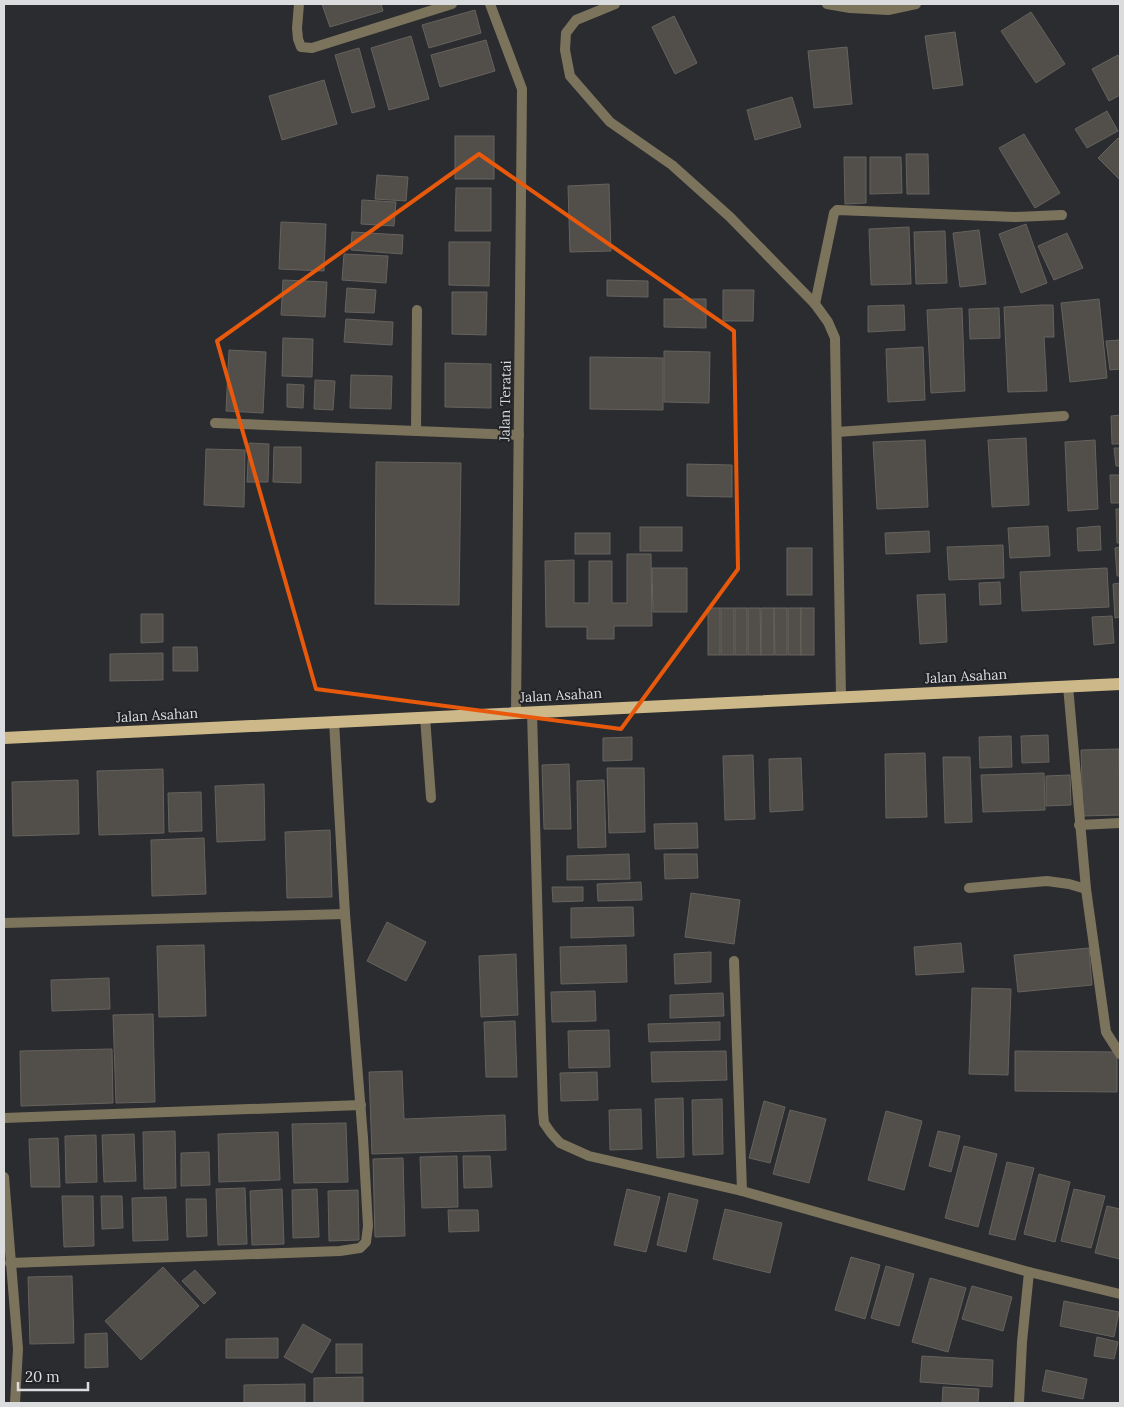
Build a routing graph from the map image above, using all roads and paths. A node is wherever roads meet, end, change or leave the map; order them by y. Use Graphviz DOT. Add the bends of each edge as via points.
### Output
graph roads {
  1 [pos="299,4"];
  2 [pos="452,4"];
  3 [pos="490,4"];
  4 [pos="615,4"];
  5 [pos="826,4"];
  6 [pos="916,4"];
  7 [pos="1062,215"];
  8 [pos="815,304"];
  9 [pos="417,310"];
  10 [pos="1064,416"];
  11 [pos="215,423"];
  12 [pos="416,431"];
  13 [pos="837,432"];
  14 [pos="518,434"];
  15 [pos="1120,684"];
  16 [pos="1068,686"];
  17 [pos="841,697"];
  18 [pos="516,712"];
  19 [pos="532,712"];
  20 [pos="425,717"];
  21 [pos="334,721"];
  22 [pos="4,738"];
  23 [pos="431,798"];
  24 [pos="1120,823"];
  25 [pos="1079,825"];
  26 [pos="969,888"];
  27 [pos="1086,889"];
  28 [pos="345,914"];
  29 [pos="4,923"];
  30 [pos="734,961"];
  31 [pos="1120,1054"];
  32 [pos="361,1105"];
  33 [pos="4,1118"];
  34 [pos="4,1177"];
  35 [pos="742,1191"];
  36 [pos="10,1263"];
  37 [pos="1030,1272"];
  38 [pos="8,1288"];
  39 [pos="1120,1294"];
  40 [pos="16,1403"];
  41 [pos="1019,1403"];
  1 -- 2 [label="street" via="298,39 301,46 312,48"];
  3 -- 14 [label="street, Jalan Teratai" via="522,89"];
  4 -- 8 [label="street" via="576,20 566,33 565,50 570,76 610,122 672,165 730,217"];
  5 -- 6 [label="street" via="888,10"];
  7 -- 8 [label="street" via="1015,217 837,210"];
  8 -- 13 [label="street" via="835,338"];
  9 -- 12 [label="street"];
  10 -- 13 [label="street"];
  11 -- 12 [label="street"];
  12 -- 14 [label="street"];
  13 -- 17 [label="street"];
  14 -- 18 [label="street, Jalan Teratai"];
  15 -- 16 [label="main road, Jalan Asahan"];
  16 -- 17 [label="main road, Jalan Asahan"];
  16 -- 25 [label="street"];
  17 -- 19 [label="main road, Jalan Asahan"];
  18 -- 19 [label="main road, Jalan Asahan"];
  18 -- 20 [label="main road, Jalan Asahan"];
  19 -- 35 [label="street" via="544,1123 560,1143 589,1156"];
  20 -- 21 [label="main road, Jalan Asahan"];
  20 -- 23 [label="street"];
  21 -- 22 [label="main road, Jalan Asahan"];
  21 -- 28 [label="street"];
  24 -- 25 [label="street"];
  25 -- 27 [label="street"];
  26 -- 27 [label="street" via="1048,881"];
  27 -- 31 [label="street" via="1106,1032"];
  28 -- 29 [label="street"];
  28 -- 32 [label="street"];
  30 -- 35 [label="street"];
  32 -- 33 [label="street"];
  32 -- 36 [label="street" via="368,1233 360,1248"];
  34 -- 36 [label="street"];
  35 -- 37 [label="street"];
  36 -- 38 [label="street"];
  37 -- 39 [label="street"];
  37 -- 41 [label="street"];
  38 -- 40 [label="street" via="18,1349"];
}
